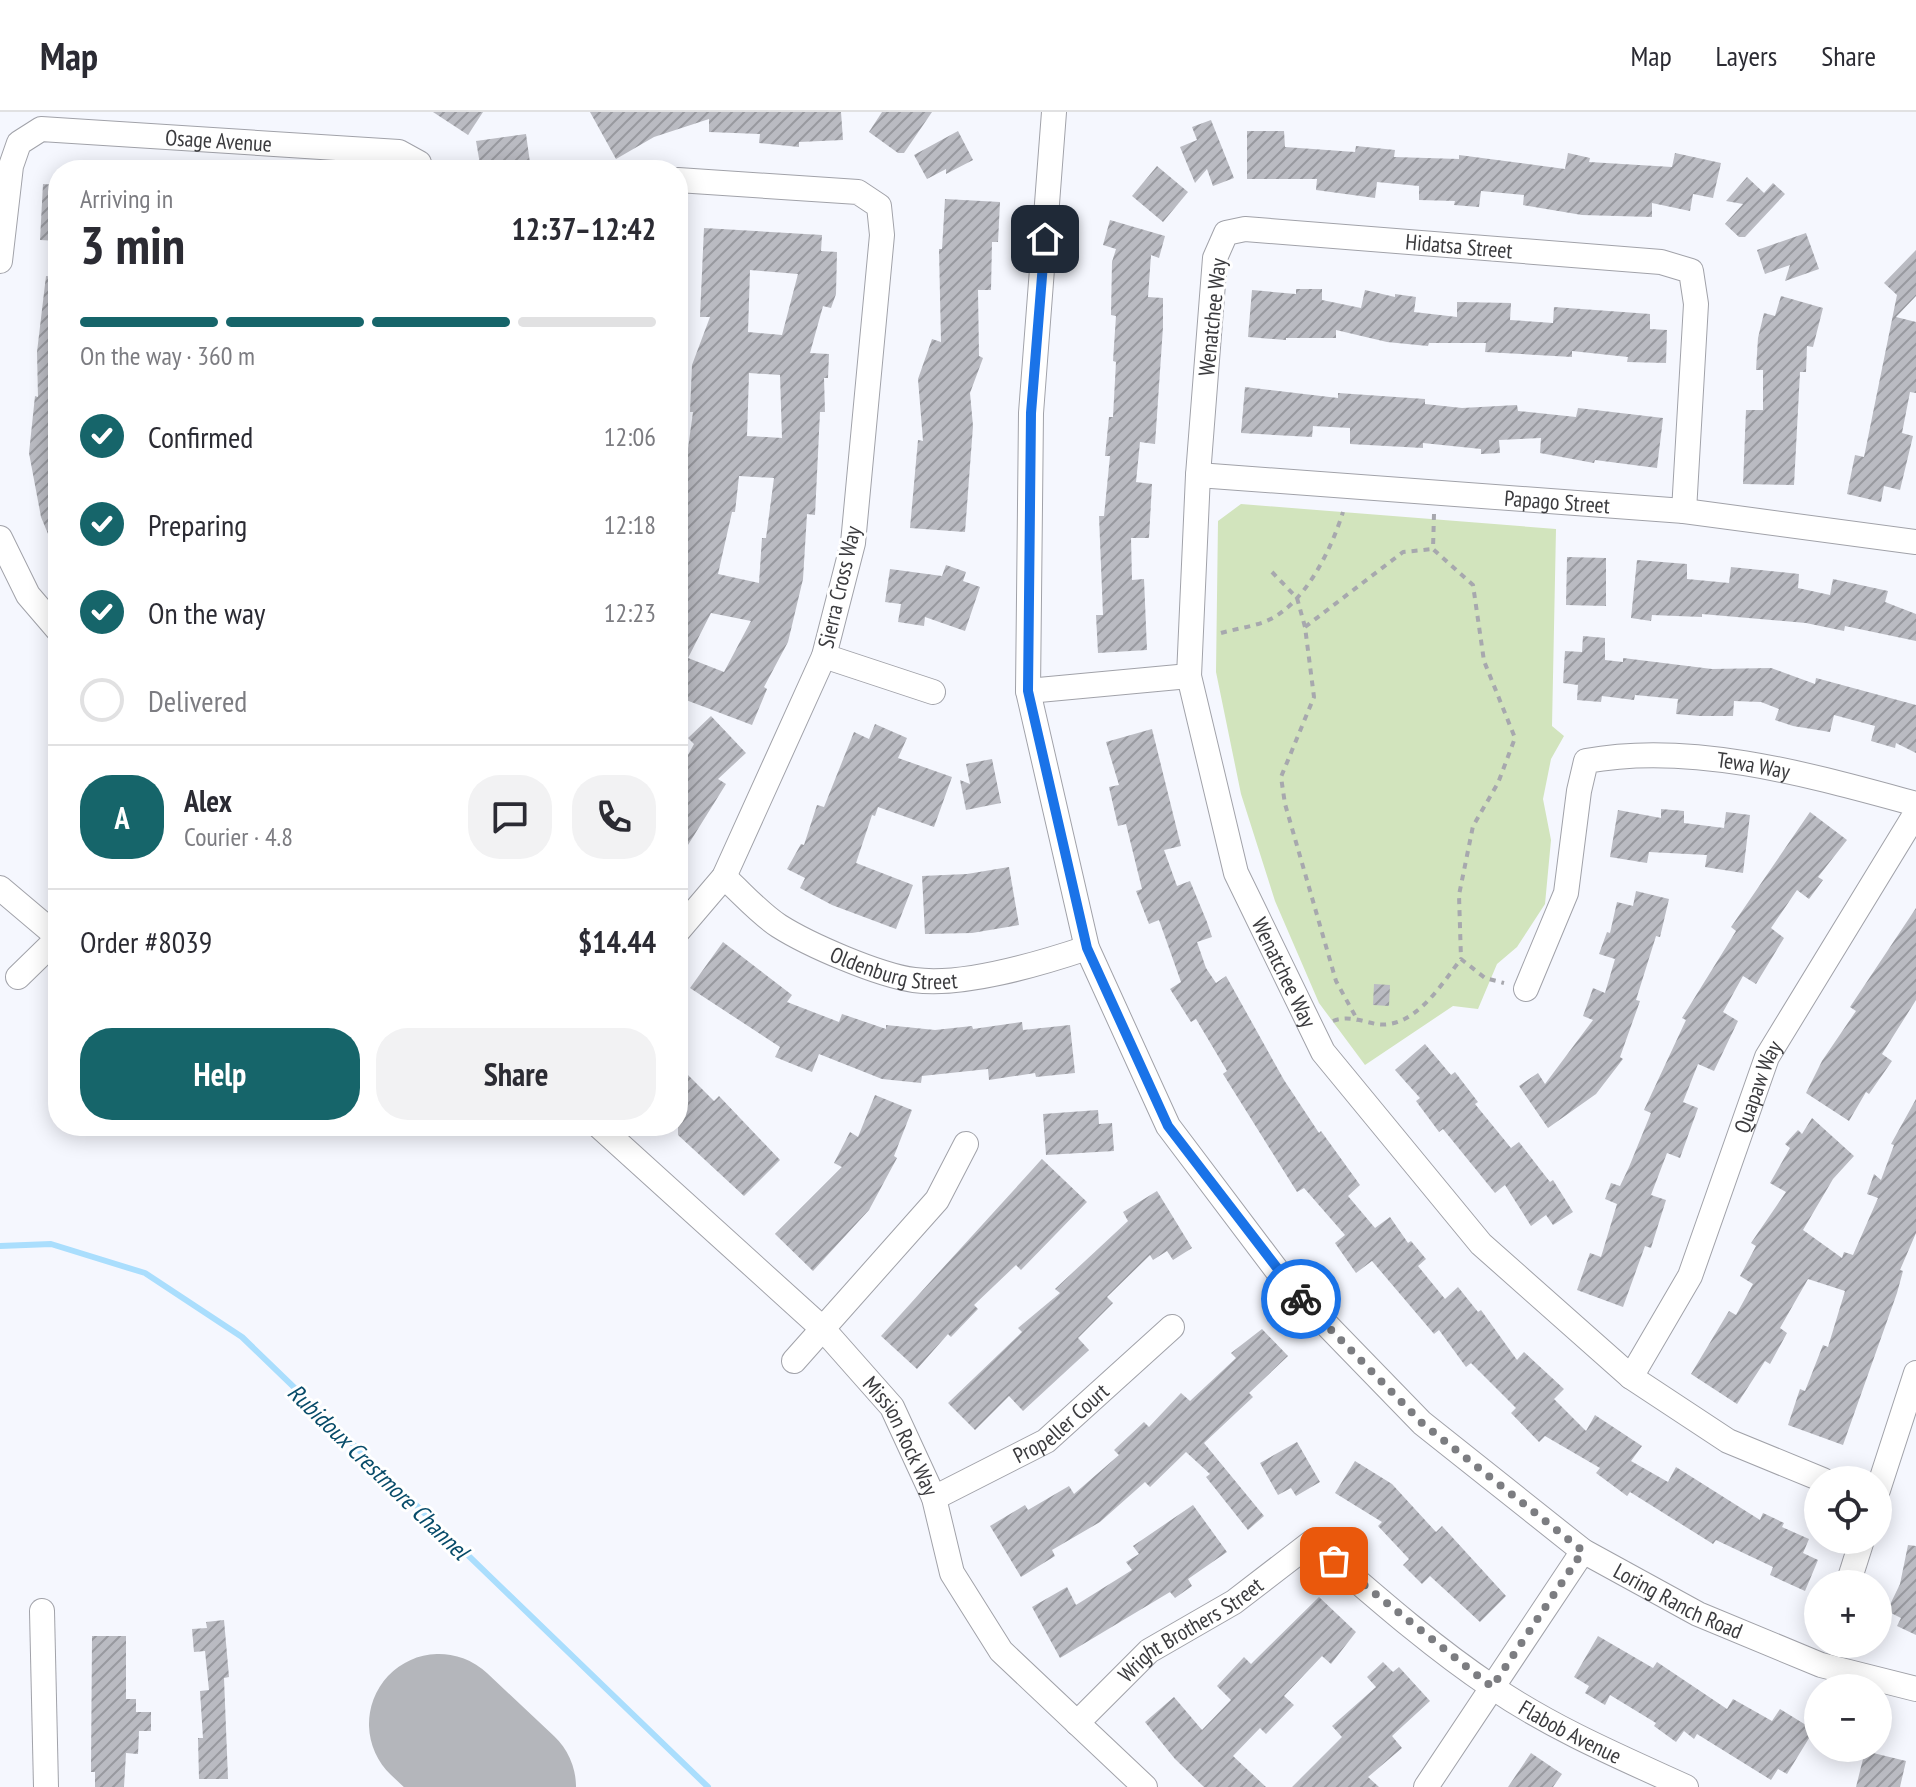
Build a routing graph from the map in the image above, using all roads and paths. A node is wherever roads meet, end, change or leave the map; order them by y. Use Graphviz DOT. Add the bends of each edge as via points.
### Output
graph roads {
  1 [pos="1054,112"];
  2 [pos="411,160"];
  3 [pos="688,181"];
  4 [pos="1226,233"];
  5 [pos="0,261"];
  6 [pos="1198,475"];
  7 [pos="1435,493"];
  8 [pos="1684,511"];
  9 [pos="1343,512"];
  10 [pos="0,538"];
  11 [pos="1916,542"];
  12 [pos="1433,549"];
  13 [pos="1272,572"];
  14 [pos="1297,598"];
  15 [pos="48,618"];
  16 [pos="1305,627"];
  17 [pos="1221,633"];
  18 [pos="824,656"];
  19 [pos="1189,676"];
  20 [pos="1028,691"];
  21 [pos="933,692"];
  22 [pos="1916,804"];
  23 [pos="1916,813"];
  24 [pos="724,877"];
  25 [pos="0,888"];
  26 [pos="688,919"];
  27 [pos="48,929"];
  28 [pos="48,947"];
  29 [pos="1087,948"];
  30 [pos="1461,959"];
  31 [pos="18,977"];
  32 [pos="1526,989"];
  33 [pos="1358,1021"];
  34 [pos="1313,1031"];
  35 [pos="610,1136"];
  36 [pos="966,1144"];
  37 [pos="1172,1327"];
  38 [pos="823,1329"];
  39 [pos="794,1361"];
  40 [pos="1916,1373"];
  41 [pos="1631,1377"];
  42 [pos="1886,1466"];
  43 [pos="1804,1472"];
  44 [pos="934,1498"];
  45 [pos="1312,1542"];
  46 [pos="1583,1551"];
  47 [pos="42,1611"];
  48 [pos="1804,1647"];
  49 [pos="1835,1658"];
  50 [pos="1492,1687"];
  51 [pos="1916,1689"];
  52 [pos="1077,1723"];
  53 [pos="46,1787"];
  54 [pos="1145,1787"];
  55 [pos="1426,1787"];
  56 [pos="1686,1787"];
  1 -- 20 [label="street, Loring Ranch Road" via="1031,413"];
  2 -- 5 [label="street, Osage Avenue" via="399,152 41,129 19,143 11,166"];
  3 -- 18 [label="street, Sierra Cross Way" via="858,192 879,206 882,235 853,543"];
  4 -- 6 [label="street, Wenatchee Way" via="1215,258"];
  4 -- 8 [label="street, Hidatsa Street" via="1245,229 1661,262 1691,271 1696,304"];
  6 -- 7 [label="street, Papago Street"];
  6 -- 19 [label="street, Wenatchee Way"];
  7 -- 8 [label="street, Papago Street"];
  7 -- 12 [label="path"];
  8 -- 11 [label="street, Papago Street"];
  9 -- 14 [label="path" via="1335,536"];
  10 -- 15 [label="street" via="28,595"];
  12 -- 16 [label="path" via="1403,552"];
  12 -- 30 [label="path" via="1473,585 1484,661 1515,738 1498,783 1473,826 1459,895"];
  13 -- 14 [label="path"];
  14 -- 16 [label="path"];
  14 -- 17 [label="path" via="1266,622"];
  16 -- 33 [label="path" via="1314,697 1281,777 1336,981"];
  18 -- 21 [label="street"];
  18 -- 24 [label="street, Sierra Cross Way"];
  19 -- 20 [label="street"];
  19 -- 34 [label="street, Wenatchee Way" via="1236,873"];
  20 -- 29 [label="street, Loring Ranch Road"];
  22 -- 32 [label="street, Tewa Way" via="1813,775 1719,759 1586,761 1566,893"];
  23 -- 41 [label="street, Quapaw Way" via="1767,1057 1690,1276"];
  24 -- 26 [label="street, Sierra Cross Way"];
  24 -- 29 [label="street, Oldenburg Street" via="778,925 844,958 914,980 979,976"];
  25 -- 27 [label="street"];
  28 -- 31 [label="street"];
  29 -- 46 [label="street, Loring Ranch Road" via="1168,1126 1288,1285 1422,1423"];
  30 -- 32 [label="path" via="1485,978"];
  30 -- 33 [label="path" via="1430,999 1401,1021"];
  33 -- 34 [label="path" via="1342,1017"];
  34 -- 41 [label="street, Wenatchee Way" via="1323,1052 1481,1244"];
  35 -- 38 [label="street, Mission Rock Way"];
  36 -- 38 [label="street" via="937,1200"];
  37 -- 44 [label="street, Propeller Court" via="1046,1441"];
  38 -- 39 [label="street"];
  38 -- 44 [label="street, Mission Rock Way" via="892,1407"];
  40 -- 42 [label="street"];
  41 -- 43 [label="street, Wenatchee Way" via="1728,1441"];
  44 -- 52 [label="street, Mission Rock Way" via="952,1573 1001,1651"];
  45 -- 50 [label="street, Flabob Avenue"];
  45 -- 52 [label="street, Wright Brothers Street" via="1234,1602 1149,1651"];
  46 -- 48 [label="street, Loring Ranch Road" via="1698,1614"];
  46 -- 50 [label="street"];
  47 -- 53 [label="street"];
  49 -- 51 [label="street, Loring Ranch Road"];
  50 -- 55 [label="street"];
  50 -- 56 [label="street, Flabob Avenue" via="1589,1743"];
  52 -- 54 [label="street, Mission Rock Way"];
}
